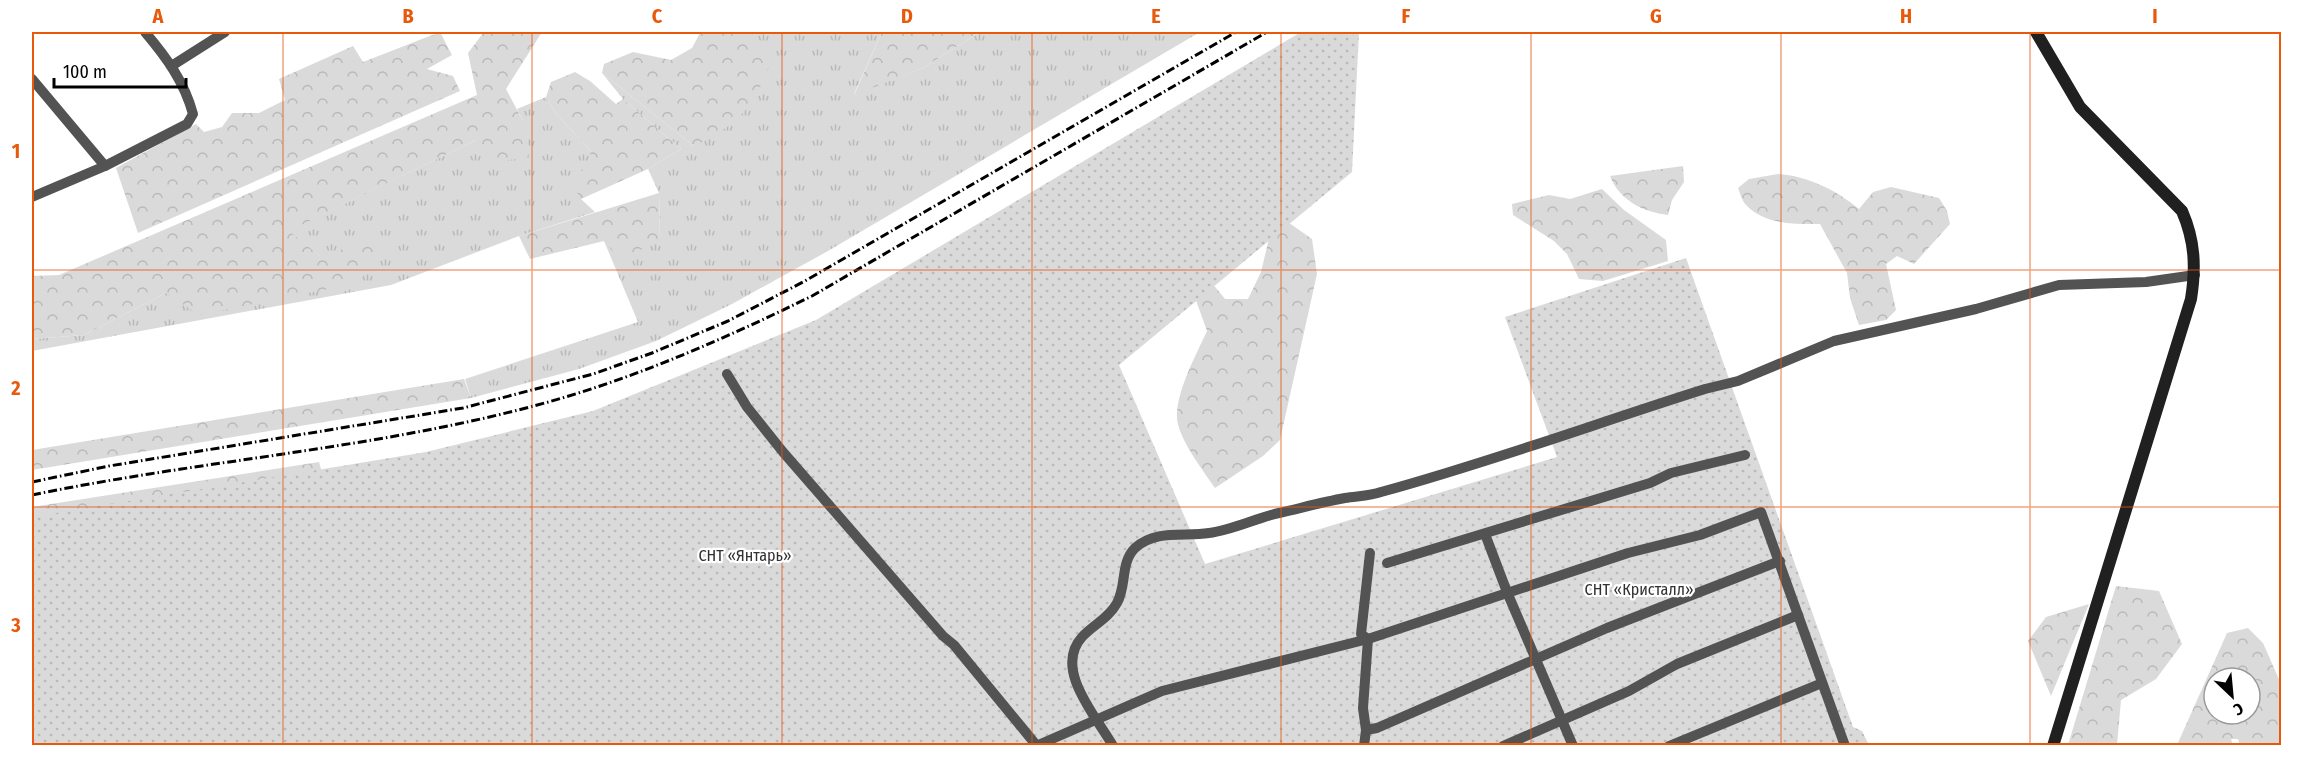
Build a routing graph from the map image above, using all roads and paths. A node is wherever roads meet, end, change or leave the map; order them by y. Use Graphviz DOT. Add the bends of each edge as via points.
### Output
graph roads {
  1 [pos="145,32"];
  2 [pos="225,32"];
  3 [pos="2036,32"];
  4 [pos="173,65"];
  5 [pos="32,79"];
  6 [pos="105,166"];
  7 [pos="32,197"];
  8 [pos="2195,275"];
  9 [pos="727,374"];
  10 [pos="1745,455"];
  11 [pos="1485,534"];
  12 [pos="1370,553"];
  13 [pos="1780,561"];
  14 [pos="1387,563"];
  15 [pos="1507,592"];
  16 [pos="1798,615"];
  17 [pos="1368,639"];
  18 [pos="1535,660"];
  19 [pos="1822,683"];
  20 [pos="1098,718"];
  21 [pos="1562,722"];
  22 [pos="1366,729"];
  23 [pos="1036,745"];
  24 [pos="1113,746"];
  25 [pos="1364,746"];
  26 [pos="1503,746"];
  27 [pos="1573,746"];
  28 [pos="1669,746"];
  29 [pos="1845,746"];
  30 [pos="2053,746"];
  1 -- 4 [label="street"];
  2 -- 4 [label="street"];
  3 -- 8 [label="main road" via="2080,107 2181,212 2191,232"];
  4 -- 6 [label="street" via="193,114 187,124"];
  5 -- 6 [label="street"];
  6 -- 7 [label="street"];
  8 -- 20 [label="street" via="2146,282 2059,285 1976,309 1845,338 1738,381 1377,494 1257,518 1208,534 1178,533 1153,538 1135,548 1114,609 1074,647 1070,658 1076,681"];
  8 -- 30 [label="main road"];
  9 -- 23 [label="street" via="783,452 954,645"];
  10 -- 11 [label="street" via="1671,473"];
  11 -- 14 [label="street"];
  11 -- 15 [label="street"];
  12 -- 17 [label="street" via="1361,634"];
  13 -- 15 [label="street" via="1761,512 1700,535 1628,553"];
  13 -- 16 [label="street"];
  13 -- 18 [label="street"];
  15 -- 17 [label="street"];
  15 -- 18 [label="street"];
  16 -- 19 [label="street"];
  16 -- 21 [label="street" via="1677,664"];
  17 -- 20 [label="street" via="1162,691"];
  17 -- 22 [label="street" via="1363,708"];
  18 -- 21 [label="street"];
  18 -- 22 [label="street" via="1377,728"];
  19 -- 28 [label="street"];
  19 -- 29 [label="street"];
  20 -- 23 [label="street"];
  20 -- 24 [label="street"];
  21 -- 26 [label="street"];
  21 -- 27 [label="street"];
  22 -- 25 [label="street"];
}
